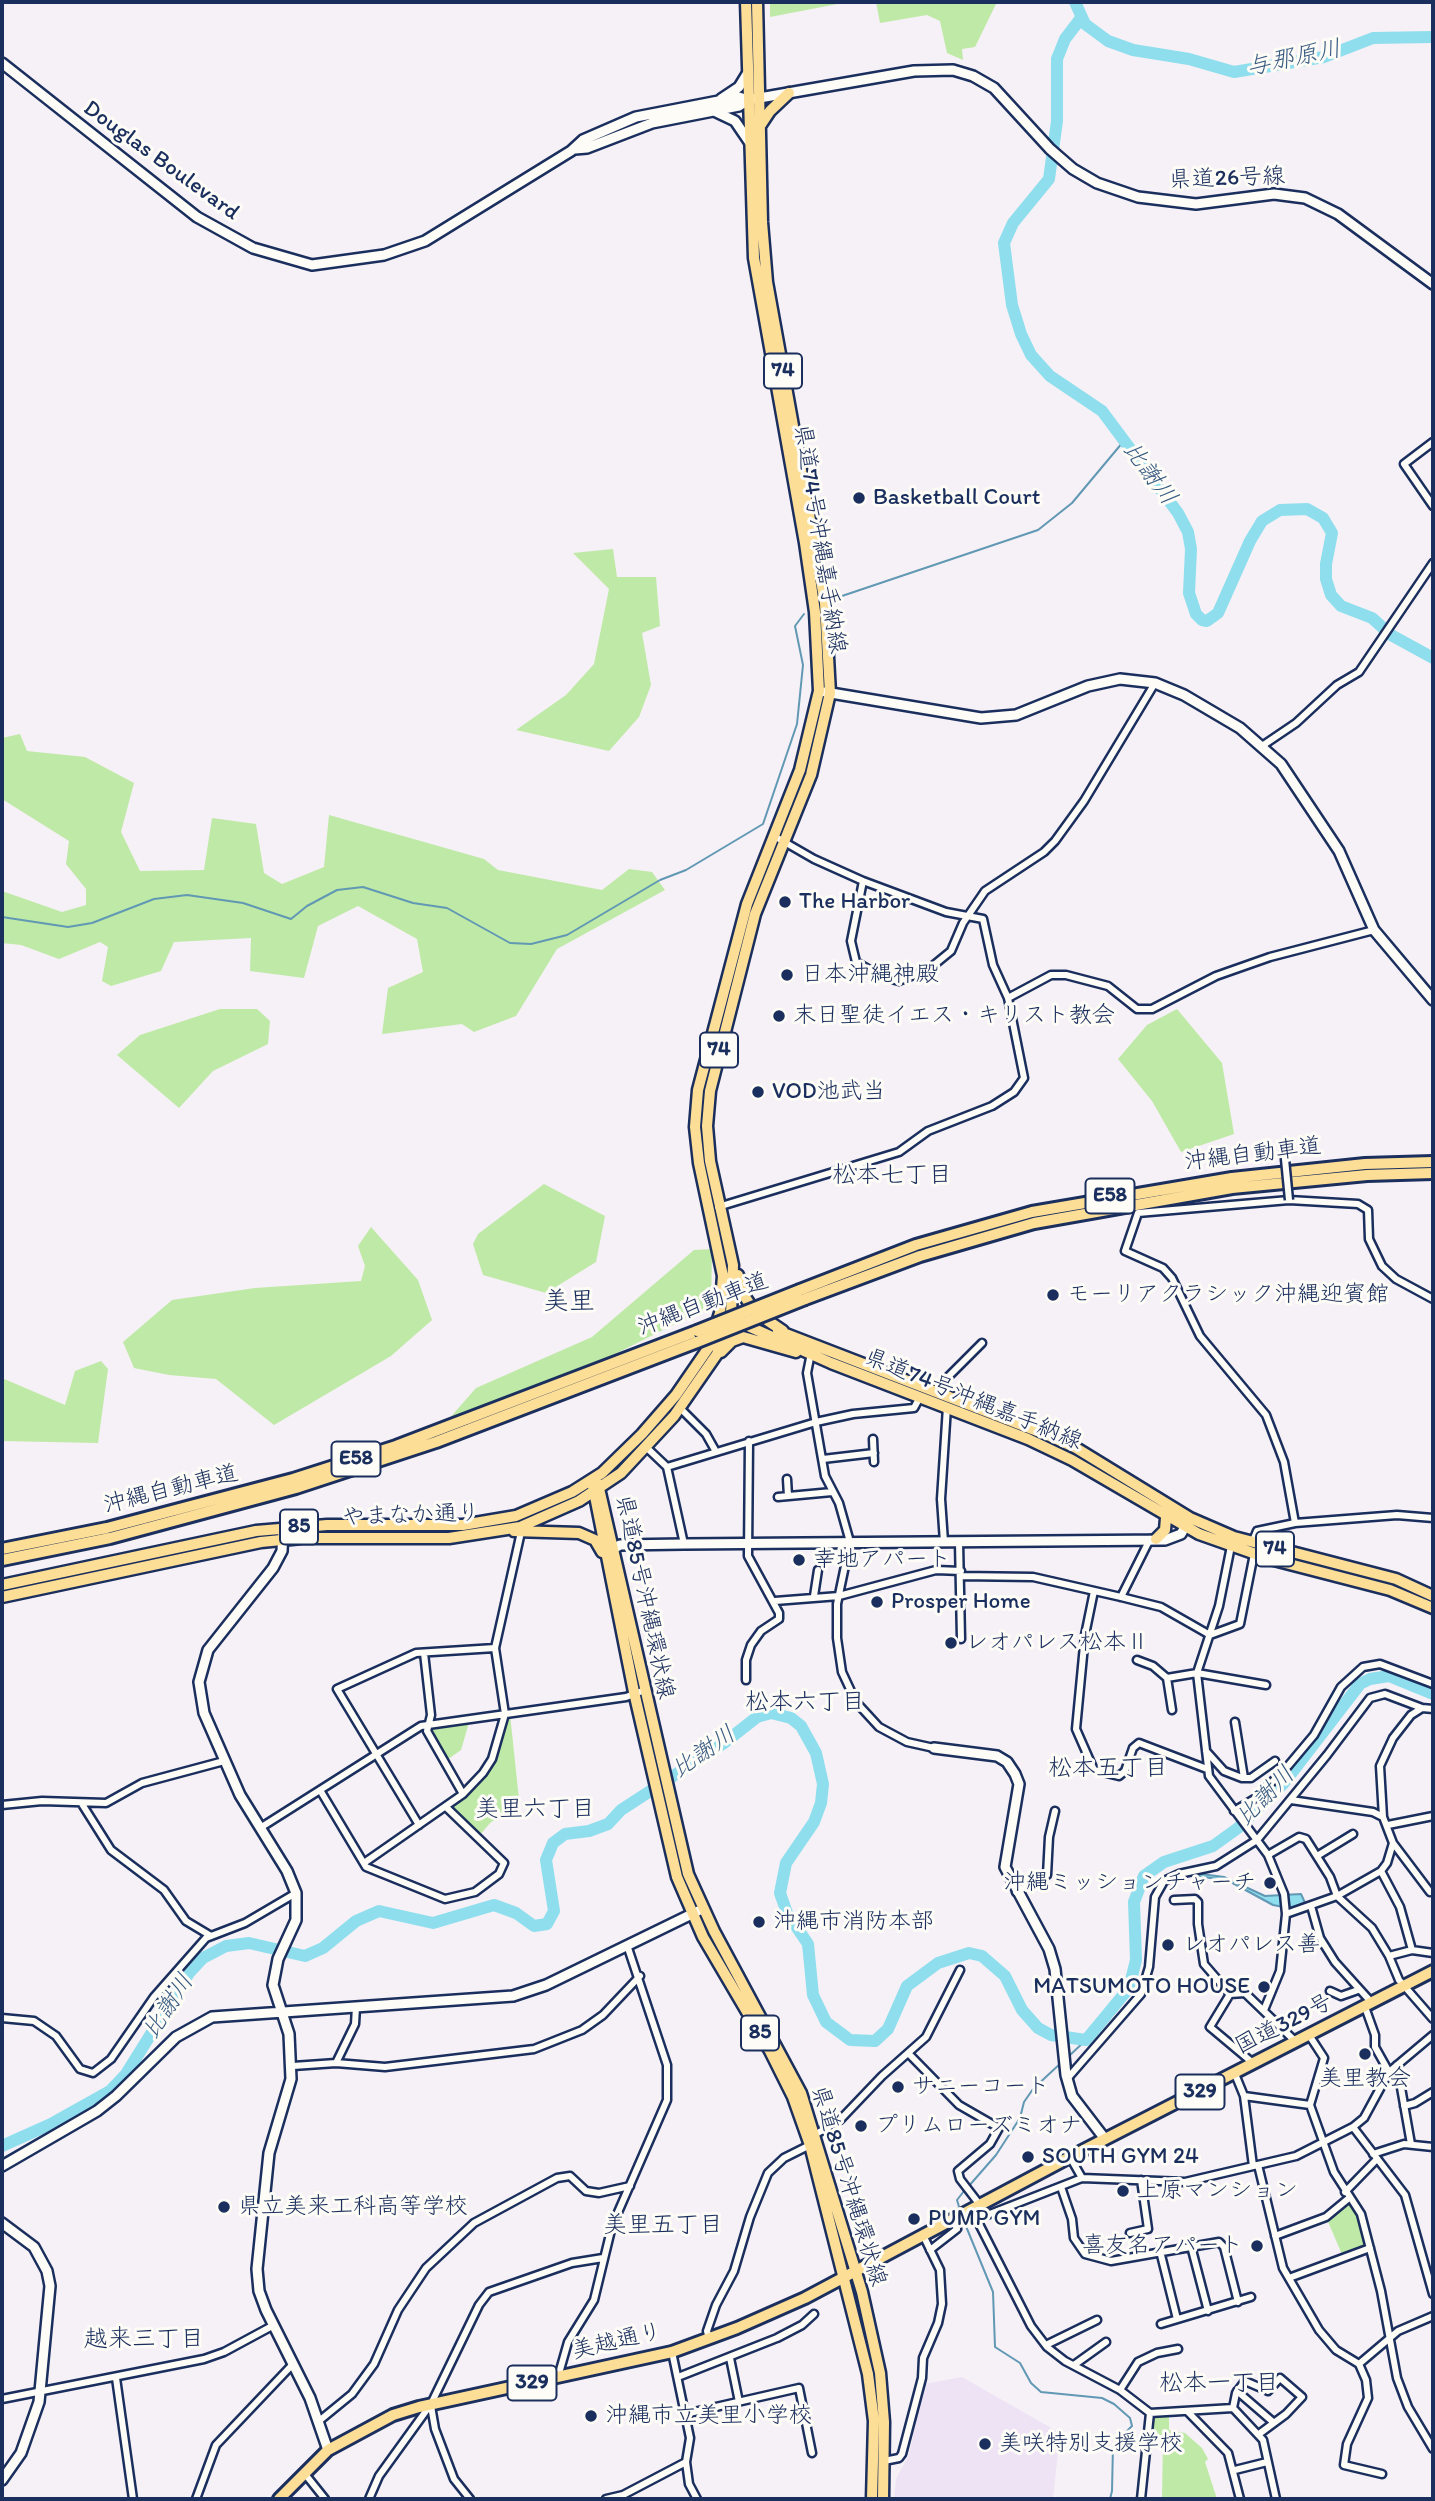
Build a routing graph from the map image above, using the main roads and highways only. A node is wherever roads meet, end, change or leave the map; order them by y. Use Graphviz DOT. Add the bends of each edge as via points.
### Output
graph roads {
  1 [pos="746,2"];
  2 [pos="757,2"];
  3 [pos="789,93"];
  4 [pos="753,99"];
  5 [pos="759,127"];
  6 [pos="825,692"];
  7 [pos="1433,1162"];
  8 [pos="1433,1173"];
  9 [pos="715,1208"];
  10 [pos="733,1265"];
  11 [pos="802,1294"];
  12 [pos="727,1315"];
  13 [pos="786,1334"];
  14 [pos="697,1336"];
  15 [pos="717,1354"];
  16 [pos="810,1355"];
  17 [pos="593,1479"];
  18 [pos="597,1490"];
  19 [pos="1166,1518"];
  20 [pos="507,1530"];
  21 [pos="283,1534"];
  22 [pos="1153,1539"];
  23 [pos="1253,1548"];
  24 [pos="2,1549"];
  25 [pos="606,1558"];
  26 [pos="2,1560"];
  27 [pos="2,1585"];
  28 [pos="1433,1596"];
  29 [pos="2,1597"];
  30 [pos="1433,1608"];
  31 [pos="639,1691"];
  32 [pos="656,1769"];
  33 [pos="1433,1971"];
  34 [pos="856,2270"];
  35 [pos="845,2276"];
  36 [pos="279,2499"];
  37 [pos="872,2499"];
  38 [pos="883,2499"];
  1 -- 4 [label="main road, 県道74号沖縄嘉手納線 / 74" via="747,74"];
  2 -- 4 [label="main road, 74"];
  3 -- 5 [label="main road"];
  4 -- 5 [label="main road, 県道74号沖縄嘉手納線 / 74"];
  4 -- 6 [label="main road, 県道74号沖縄嘉手納線 / 74" via="751,221 757,286 805,543"];
  5 -- 6 [label="main road, 県道74号沖縄嘉手納線 / 74" via="767,282 825,603"];
  6 -- 9 [label="main road, 県道74号沖縄嘉手納線 / 74" via="821,743 779,838 710,1091 707,1126"];
  7 -- 11 [label="highway, 沖縄自動車道 / E58" via="1232,1178 1032,1212 916,1245"];
  8 -- 11 [label="highway, 沖縄自動車道 / E58" via="1232,1188 1034,1223"];
  9 -- 10 [label="main road, 県道74号沖縄嘉手納線 / 74"];
  9 -- 12 [label="main road, 県道74号沖縄嘉手納線 / 74"];
  10 -- 12 [label="main road, 県道74号沖縄嘉手納線 / 74"];
  10 -- 13 [label="main road" via="751,1307"];
  11 -- 14 [label="highway, 沖縄自動車道 / E58, bridge"];
  12 -- 13 [label="main road, 県道74号沖縄嘉手納線 / 74"];
  12 -- 15 [label="main road, やまなか通り / 85"];
  12 -- 16 [label="main road, 県道74号沖縄嘉手納線 / 74"];
  12 -- 17 [label="main road, やまなか通り / 85" via="691,1378 642,1434"];
  13 -- 23 [label="main road, 県道74号沖縄嘉手納線 / 74" via="1076,1448 1190,1518"];
  14 -- 24 [label="highway, 沖縄自動車道 / E58" via="293,1479 107,1528"];
  14 -- 26 [label="highway, 沖縄自動車道 / E58" via="436,1442 296,1488 110,1538"];
  15 -- 16 [label="main road" via="737,1339 750,1338"];
  15 -- 18 [label="main road, やまなか通り / 85" via="646,1447"];
  16 -- 19 [label="main road, 県道74号沖縄嘉手納線 / 74" via="947,1406 1072,1460"];
  17 -- 18 [label="main road, 県道85号沖縄環状線"];
  17 -- 21 [label="main road, やまなか通り / 85" via="546,1505 495,1521 433,1526 327,1525"];
  18 -- 20 [label="main road, やまなか通り / 85" via="551,1516"];
  18 -- 25 [label="main road, 県道85号沖縄環状線 / 85"];
  18 -- 31 [label="main road, 県道85号沖縄環状線 / 85" via="613,1549"];
  19 -- 22 [label="main road" via="1165,1530"];
  19 -- 23 [label="main road, 県道74号沖縄嘉手納線 / 74" via="1231,1546"];
  20 -- 21 [label="main road, やまなか通り / 85" via="449,1538"];
  20 -- 25 [label="main road" via="579,1533 595,1540"];
  21 -- 27 [label="main road, やまなか通り / 85" via="199,1542"];
  21 -- 29 [label="main road, やまなか通り / 85"];
  23 -- 28 [label="main road, 県道74号沖縄嘉手納線 / 74" via="1395,1579"];
  23 -- 30 [label="main road, 県道74号沖縄嘉手納線 / 74"];
  25 -- 31 [label="main road, 県道85号沖縄環状線 / 85"];
  31 -- 32 [label="main road, 県道85号沖縄環状線 / 85"];
  32 -- 34 [label="main road, 県道85号沖縄環状線 / 85" via="667,1790 688,1874 703,1909 778,2046 816,2134"];
  32 -- 35 [label="main road, 県道85号沖縄環状線 / 85" via="657,1798 692,1914 793,2097"];
  33 -- 34 [label="highway, 国道329号 / 329"];
  34 -- 35 [label="highway, 美越通り / 329"];
  34 -- 38 [label="main road, 県道85号沖縄環状線 / 85" via="880,2373"];
  35 -- 36 [label="highway, 美越通り / 329" via="805,2298 672,2352 431,2404 382,2420 328,2450"];
  35 -- 37 [label="main road, 県道85号沖縄環状線 / 85" via="874,2421"];
}
